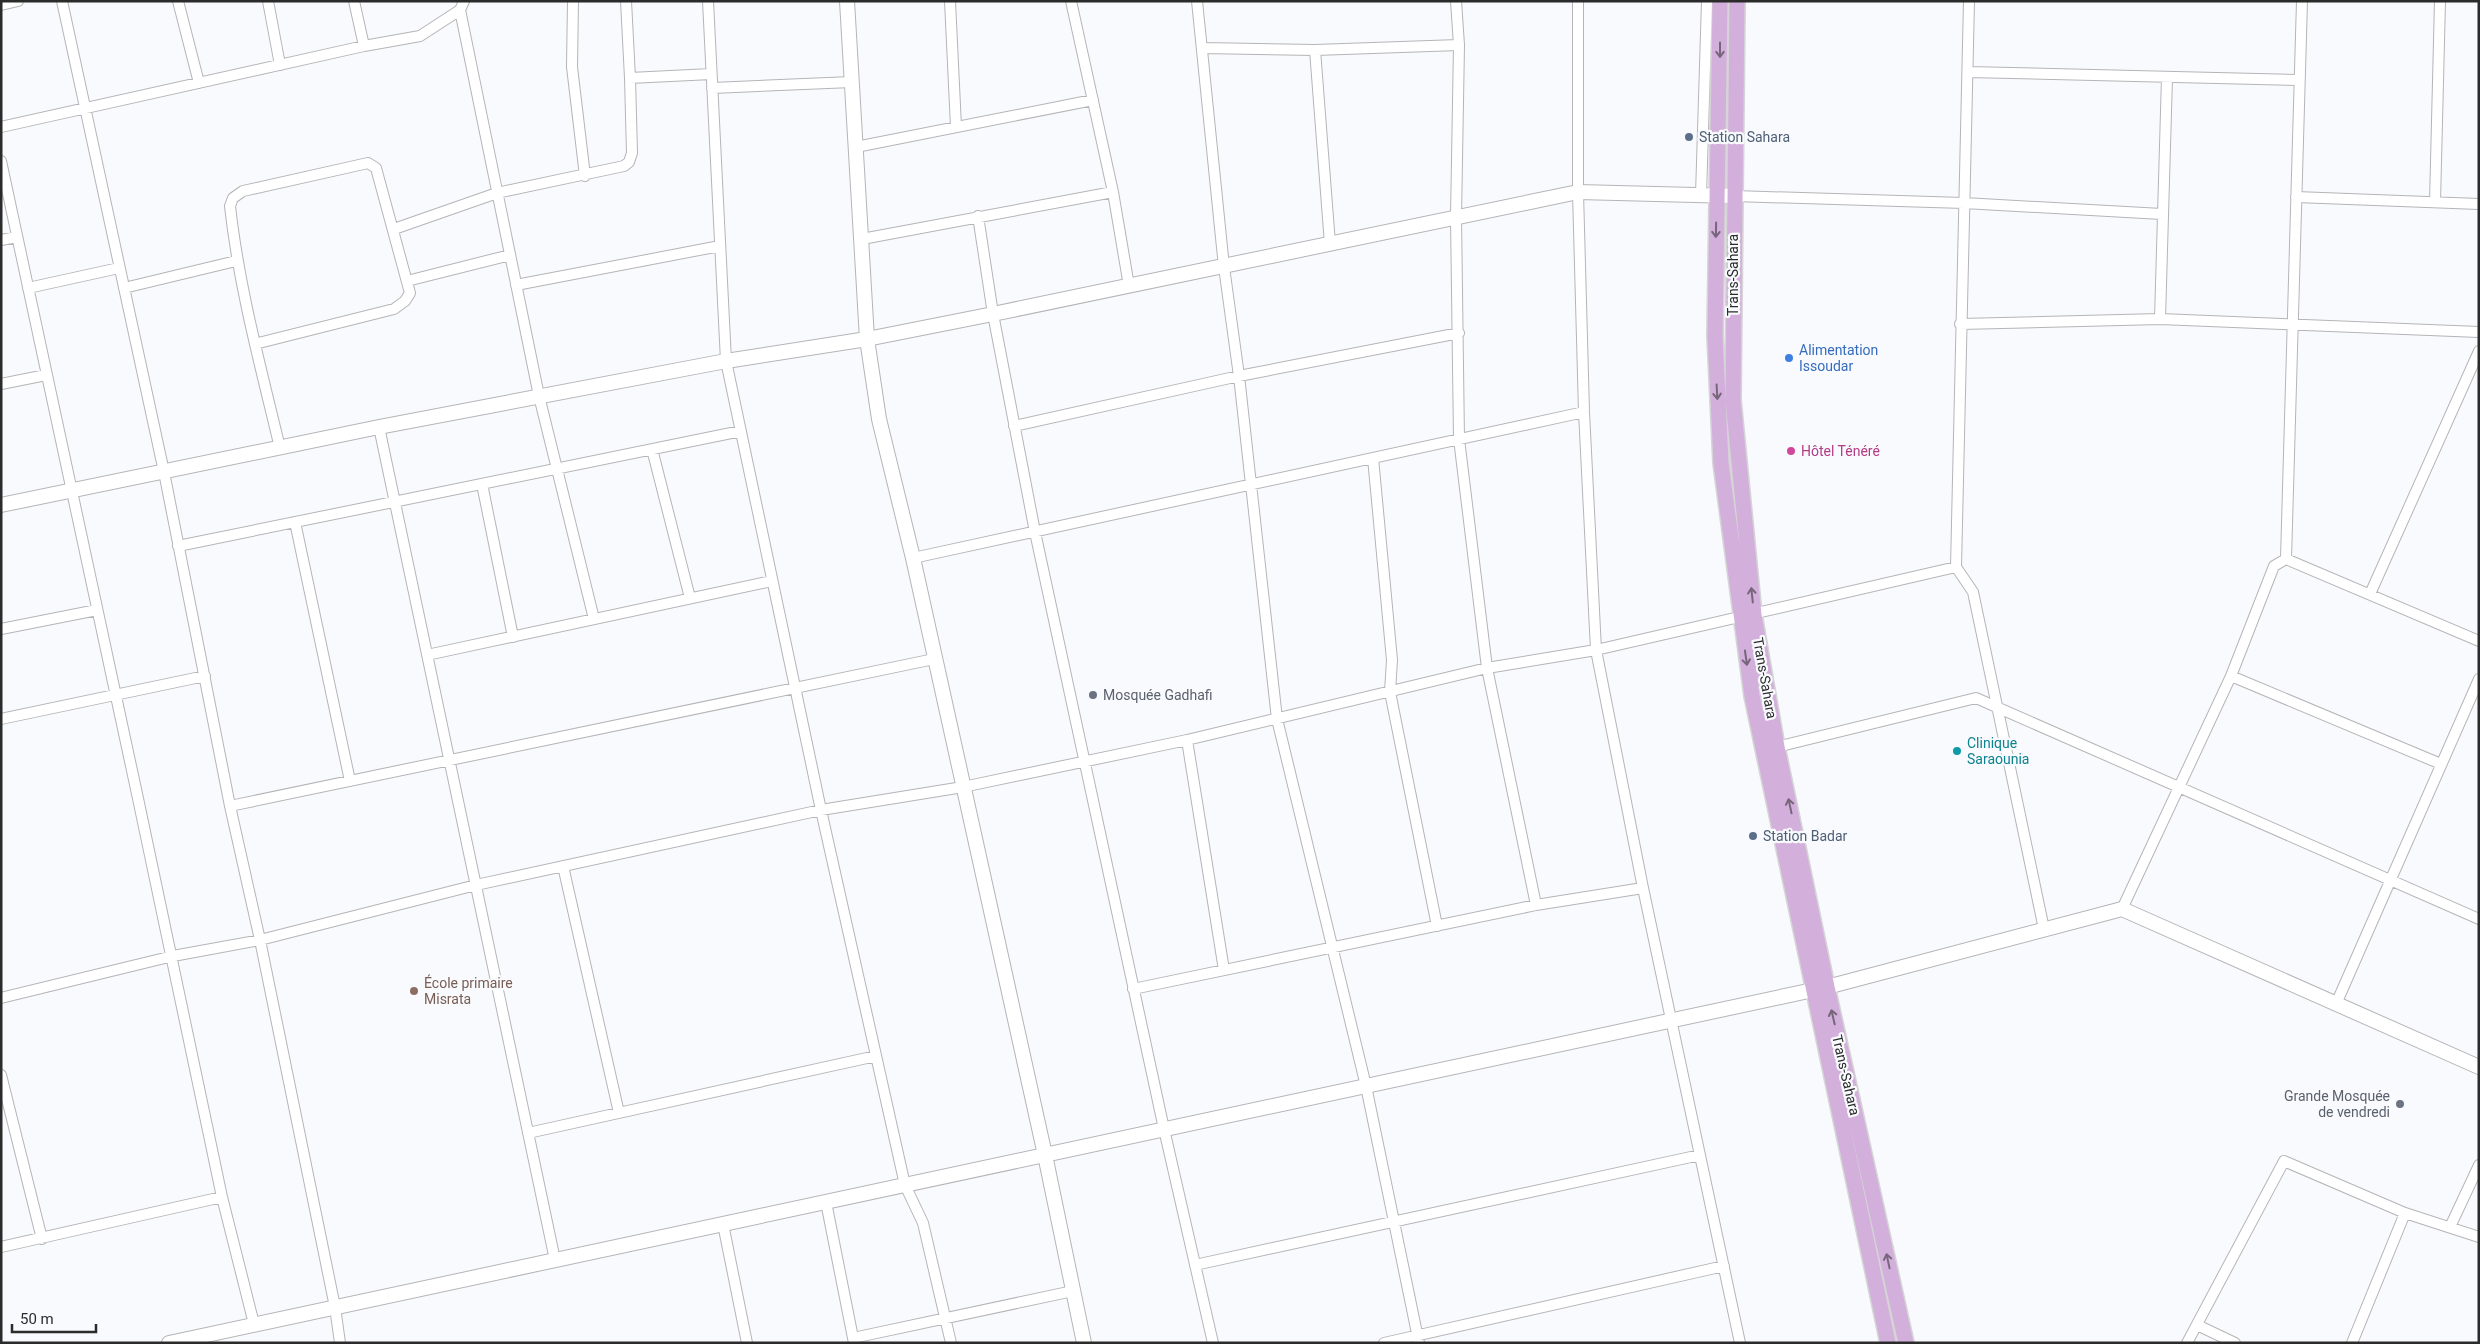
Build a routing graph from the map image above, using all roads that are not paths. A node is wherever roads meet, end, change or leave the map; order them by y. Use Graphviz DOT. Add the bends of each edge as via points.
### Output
graph roads {
  1 [pos="18,1"];
  2 [pos="62,1"];
  3 [pos="178,1"];
  4 [pos="268,1"];
  5 [pos="354,1"];
  6 [pos="573,1"];
  7 [pos="626,1"];
  8 [pos="708,1"];
  9 [pos="847,1"];
  10 [pos="950,1"];
  11 [pos="1071,1"];
  12 [pos="1197,1"];
  13 [pos="1456,1"];
  14 [pos="1578,1"];
  15 [pos="1706,1"];
  16 [pos="1720,1"];
  17 [pos="1737,1"];
  18 [pos="1970,1"];
  19 [pos="2302,1"];
  20 [pos="2440,1"];
  21 [pos="1,4"];
  22 [pos="462,6"];
  23 [pos="1459,45"];
  24 [pos="364,46"];
  25 [pos="1203,48"];
  26 [pos="1315,50"];
  27 [pos="280,65"];
  28 [pos="1968,72"];
  29 [pos="711,74"];
  30 [pos="2166,77"];
  31 [pos="630,78"];
  32 [pos="2299,80"];
  33 [pos="852,82"];
  34 [pos="199,83"];
  35 [pos="712,88"];
  36 [pos="1093,100"];
  37 [pos="85,108"];
  38 [pos="1,127"];
  39 [pos="956,127"];
  40 [pos="856,147"];
  41 [pos="1,161"];
  42 [pos="585,176"];
  43 [pos="1113,192"];
  44 [pos="1578,192"];
  45 [pos="497,193"];
  46 [pos="1709,195"];
  47 [pos="1734,196"];
  48 [pos="2296,196"];
  49 [pos="2435,202"];
  50 [pos="1964,204"];
  51 [pos="2479,204"];
  52 [pos="2162,214"];
  53 [pos="978,216"];
  54 [pos="1456,217"];
  55 [pos="394,229"];
  56 [pos="17,237"];
  57 [pos="862,239"];
  58 [pos="1,240"];
  59 [pos="1330,244"];
  60 [pos="720,246"];
  61 [pos="510,255"];
  62 [pos="236,261"];
  63 [pos="1224,267"];
  64 [pos="120,268"];
  65 [pos="407,281"];
  66 [pos="516,285"];
  67 [pos="1129,286"];
  68 [pos="28,288"];
  69 [pos="124,288"];
  70 [pos="993,314"];
  71 [pos="2160,319"];
  72 [pos="1960,324"];
  73 [pos="2292,326"];
  74 [pos="2479,332"];
  75 [pos="1459,334"];
  76 [pos="867,339"];
  77 [pos="255,344"];
  78 [pos="2479,351"];
  79 [pos="726,361"];
  80 [pos="46,375"];
  81 [pos="1239,376"];
  82 [pos="1,384"];
  83 [pos="539,396"];
  84 [pos="1584,412"];
  85 [pos="1014,426"];
  86 [pos="379,427"];
  87 [pos="741,431"];
  88 [pos="1459,439"];
  89 [pos="280,448"];
  90 [pos="652,449"];
  91 [pos="1373,458"];
  92 [pos="557,469"];
  93 [pos="164,472"];
  94 [pos="482,484"];
  95 [pos="1252,484"];
  96 [pos="70,489"];
  97 [pos="395,502"];
  98 [pos="1,505"];
  99 [pos="295,522"];
  100 [pos="1035,532"];
  101 [pos="178,546"];
  102 [pos="913,558"];
  103 [pos="2286,558"];
  104 [pos="1956,567"];
  105 [pos="772,581"];
  106 [pos="2370,594"];
  107 [pos="690,598"];
  108 [pos="97,610"];
  109 [pos="1747,616"];
  110 [pos="594,619"];
  111 [pos="1,629"];
  112 [pos="513,637"];
  113 [pos="2479,641"];
  114 [pos="1596,650"];
  115 [pos="427,655"];
  116 [pos="934,660"];
  117 [pos="1487,668"];
  118 [pos="205,676"];
  119 [pos="2231,676"];
  120 [pos="2479,679"];
  121 [pos="795,689"];
  122 [pos="1390,692"];
  123 [pos="116,694"];
  124 [pos="1998,710"];
  125 [pos="1,719"];
  126 [pos="1277,719"];
  127 [pos="1187,740"];
  128 [pos="1777,747"];
  129 [pos="450,760"];
  130 [pos="1086,761"];
  131 [pos="2441,764"];
  132 [pos="350,781"];
  133 [pos="1778,782"];
  134 [pos="963,786"];
  135 [pos="2179,787"];
  136 [pos="230,806"];
  137 [pos="821,810"];
  138 [pos="563,866"];
  139 [pos="2390,880"];
  140 [pos="476,886"];
  141 [pos="1643,888"];
  142 [pos="1536,905"];
  143 [pos="2122,909"];
  144 [pos="2479,919"];
  145 [pos="1437,926"];
  146 [pos="2044,930"];
  147 [pos="260,940"];
  148 [pos="1334,947"];
  149 [pos="173,956"];
  150 [pos="1224,970"];
  151 [pos="1134,988"];
  152 [pos="1820,988"];
  153 [pos="1,998"];
  154 [pos="2336,1004"];
  155 [pos="1671,1020"];
  156 [pos="876,1056"];
  157 [pos="2479,1067"];
  158 [pos="1,1075"];
  159 [pos="1366,1086"];
  160 [pos="619,1113"];
  161 [pos="1164,1129"];
  162 [pos="528,1133"];
  163 [pos="1045,1155"];
  164 [pos="1700,1155"];
  165 [pos="2479,1165"];
  166 [pos="905,1185"];
  167 [pos="222,1196"];
  168 [pos="826,1202"];
  169 [pos="2405,1213"];
  170 [pos="1394,1222"];
  171 [pos="723,1224"];
  172 [pos="2450,1227"];
  173 [pos="2479,1237"];
  174 [pos="42,1239"];
  175 [pos="1,1247"];
  176 [pos="555,1260"];
  177 [pos="1195,1265"];
  178 [pos="1724,1266"];
  179 [pos="1073,1291"];
  180 [pos="1896,1297"];
  181 [pos="1879,1299"];
  182 [pos="335,1307"];
  183 [pos="946,1318"];
  184 [pos="254,1324"];
  185 [pos="2197,1325"];
  186 [pos="1418,1339"];
  187 [pos="854,1341"];
  188 [pos="169,1343"];
  189 [pos="340,1343"];
  190 [pos="747,1343"];
  191 [pos="951,1343"];
  192 [pos="1084,1343"];
  193 [pos="1213,1343"];
  194 [pos="1384,1343"];
  195 [pos="1740,1343"];
  196 [pos="1888,1343"];
  197 [pos="1906,1343"];
  198 [pos="2187,1343"];
  199 [pos="2235,1343"];
  200 [pos="2352,1343"];
  1 -- 21 [label="street"];
  2 -- 37 [label="street"];
  3 -- 34 [label="street"];
  4 -- 27 [label="street"];
  5 -- 24 [label="street"];
  6 -- 42 [label="street" via="572,68"];
  7 -- 31 [label="street"];
  8 -- 29 [label="street"];
  9 -- 33 [label="street"];
  10 -- 39 [label="street"];
  11 -- 36 [label="street"];
  12 -- 25 [label="street"];
  13 -- 23 [label="street"];
  14 -- 44 [label="street"];
  15 -- 46 [label="street"];
  16 -- 46 [label="main road, Trans-Sahara, one-way"];
  17 -- 47 [label="main road, Trans-Sahara"];
  18 -- 28 [label="street"];
  19 -- 32 [label="street"];
  20 -- 49 [label="street"];
  22 -- 24 [label="street" via="420,36"];
  22 -- 45 [label="street"];
  23 -- 26 [label="street"];
  23 -- 54 [label="street"];
  24 -- 27 [label="street"];
  25 -- 26 [label="street"];
  25 -- 63 [label="street"];
  26 -- 59 [label="street"];
  27 -- 34 [label="street"];
  28 -- 30 [label="street"];
  28 -- 50 [label="street"];
  29 -- 31 [label="street"];
  29 -- 35 [label="street"];
  30 -- 32 [label="street"];
  30 -- 52 [label="street"];
  31 -- 42 [label="street" via="632,153 629,162"];
  32 -- 48 [label="street"];
  33 -- 35 [label="street"];
  33 -- 40 [label="street"];
  34 -- 37 [label="street"];
  35 -- 60 [label="street"];
  36 -- 39 [label="street"];
  36 -- 43 [label="street"];
  37 -- 38 [label="street"];
  37 -- 64 [label="street"];
  39 -- 40 [label="street"];
  40 -- 57 [label="street"];
  41 -- 56 [label="street"];
  42 -- 45 [label="street"];
  43 -- 53 [label="street"];
  43 -- 67 [label="street"];
  44 -- 46 [label="street"];
  44 -- 54 [label="street"];
  44 -- 84 [label="street"];
  45 -- 55 [label="street"];
  45 -- 61 [label="street"];
  46 -- 47 [label="street"];
  46 -- 109 [label="main road, Trans-Sahara, one-way" via="1721,463"];
  47 -- 50 [label="street"];
  109 -- 47 [label="main road, Trans-Sahara, one-way" via="1733,400"];
  48 -- 49 [label="street"];
  48 -- 73 [label="street"];
  49 -- 51 [label="street"];
  50 -- 52 [label="street"];
  50 -- 72 [label="street"];
  52 -- 71 [label="street"];
  53 -- 57 [label="street"];
  53 -- 70 [label="street"];
  54 -- 59 [label="street"];
  54 -- 75 [label="street"];
  55 -- 62 [label="street" via="380,178 376,168 368,163 244,191 233,198 230,206"];
  55 -- 65 [label="street"];
  56 -- 58 [label="street"];
  56 -- 68 [label="street"];
  57 -- 76 [label="street"];
  59 -- 63 [label="street"];
  60 -- 66 [label="street"];
  60 -- 79 [label="street"];
  61 -- 65 [label="street"];
  61 -- 66 [label="street"];
  62 -- 69 [label="street"];
  62 -- 77 [label="street"];
  63 -- 67 [label="street"];
  63 -- 81 [label="street"];
  64 -- 68 [label="street"];
  64 -- 69 [label="street"];
  65 -- 77 [label="street" via="410,293 394,308"];
  66 -- 83 [label="street"];
  67 -- 70 [label="street"];
  68 -- 80 [label="street"];
  69 -- 93 [label="street"];
  70 -- 76 [label="street"];
  70 -- 85 [label="street"];
  71 -- 72 [label="street"];
  71 -- 73 [label="street"];
  72 -- 104 [label="street"];
  73 -- 74 [label="street"];
  73 -- 103 [label="street"];
  75 -- 81 [label="street"];
  75 -- 88 [label="street"];
  76 -- 79 [label="street"];
  76 -- 102 [label="street" via="879,419"];
  77 -- 89 [label="street"];
  78 -- 106 [label="street"];
  79 -- 83 [label="street"];
  79 -- 87 [label="street"];
  80 -- 82 [label="street"];
  80 -- 96 [label="street"];
  81 -- 85 [label="street"];
  81 -- 95 [label="street"];
  83 -- 86 [label="street"];
  83 -- 92 [label="street"];
  84 -- 88 [label="street"];
  84 -- 114 [label="street"];
  85 -- 100 [label="street"];
  86 -- 89 [label="street"];
  86 -- 97 [label="street"];
  87 -- 90 [label="street"];
  87 -- 105 [label="street"];
  88 -- 91 [label="street"];
  88 -- 117 [label="street"];
  89 -- 93 [label="street"];
  90 -- 92 [label="street"];
  90 -- 107 [label="street"];
  91 -- 95 [label="street"];
  91 -- 122 [label="street" via="1392,660"];
  92 -- 94 [label="street"];
  92 -- 110 [label="street"];
  93 -- 96 [label="street"];
  93 -- 101 [label="street"];
  94 -- 97 [label="street"];
  94 -- 112 [label="street"];
  95 -- 100 [label="street"];
  95 -- 126 [label="street"];
  96 -- 98 [label="street"];
  96 -- 108 [label="street"];
  97 -- 99 [label="street"];
  97 -- 115 [label="street"];
  99 -- 101 [label="street"];
  99 -- 132 [label="street"];
  100 -- 102 [label="street"];
  100 -- 130 [label="street"];
  101 -- 118 [label="street"];
  102 -- 116 [label="street"];
  103 -- 106 [label="street"];
  103 -- 119 [label="street" via="2274,566"];
  104 -- 109 [label="street"];
  104 -- 124 [label="street" via="1973,592"];
  105 -- 107 [label="street"];
  105 -- 121 [label="street"];
  106 -- 113 [label="street"];
  107 -- 110 [label="street"];
  108 -- 111 [label="street"];
  108 -- 123 [label="street"];
  109 -- 114 [label="street"];
  109 -- 128 [label="main road, Trans-Sahara"];
  109 -- 133 [label="main road, Trans-Sahara, one-way" via="1752,696"];
  110 -- 112 [label="street"];
  112 -- 115 [label="street"];
  114 -- 117 [label="street"];
  114 -- 141 [label="street"];
  115 -- 129 [label="street"];
  116 -- 121 [label="street"];
  116 -- 134 [label="street"];
  117 -- 122 [label="street"];
  117 -- 142 [label="street"];
  118 -- 123 [label="street"];
  118 -- 136 [label="street"];
  119 -- 131 [label="street"];
  119 -- 135 [label="street"];
  120 -- 131 [label="street"];
  121 -- 129 [label="street"];
  121 -- 137 [label="street"];
  122 -- 126 [label="street"];
  122 -- 145 [label="street"];
  123 -- 125 [label="street"];
  123 -- 149 [label="street"];
  124 -- 128 [label="street" via="1976,698"];
  124 -- 135 [label="street"];
  124 -- 146 [label="street"];
  126 -- 127 [label="street"];
  126 -- 148 [label="street"];
  127 -- 130 [label="street"];
  127 -- 150 [label="street"];
  128 -- 133 [label="main road, Trans-Sahara"];
  129 -- 132 [label="street"];
  129 -- 140 [label="street"];
  130 -- 134 [label="street"];
  130 -- 151 [label="street"];
  131 -- 139 [label="street"];
  132 -- 136 [label="street"];
  133 -- 152 [label="main road, Trans-Sahara"];
  134 -- 137 [label="street"];
  134 -- 163 [label="street"];
  135 -- 139 [label="street"];
  135 -- 143 [label="street"];
  136 -- 147 [label="street"];
  137 -- 138 [label="street"];
  137 -- 156 [label="street"];
  138 -- 140 [label="street"];
  138 -- 160 [label="street"];
  139 -- 144 [label="street"];
  139 -- 154 [label="street"];
  140 -- 147 [label="street"];
  140 -- 162 [label="street"];
  141 -- 142 [label="street"];
  141 -- 155 [label="street"];
  142 -- 145 [label="street"];
  143 -- 146 [label="street"];
  143 -- 154 [label="street"];
  145 -- 148 [label="street"];
  146 -- 152 [label="street"];
  147 -- 149 [label="street"];
  147 -- 182 [label="street"];
  148 -- 150 [label="street"];
  148 -- 159 [label="street"];
  149 -- 153 [label="street"];
  149 -- 167 [label="street"];
  150 -- 151 [label="street"];
  151 -- 161 [label="street"];
  152 -- 155 [label="street"];
  180 -- 152 [label="main road, Trans-Sahara, one-way"];
  152 -- 181 [label="main road, Trans-Sahara"];
  154 -- 157 [label="street"];
  155 -- 159 [label="street"];
  155 -- 164 [label="street"];
  156 -- 160 [label="street"];
  156 -- 166 [label="street"];
  158 -- 174 [label="street"];
  159 -- 161 [label="street"];
  159 -- 170 [label="street"];
  160 -- 162 [label="street"];
  161 -- 163 [label="street"];
  161 -- 177 [label="street"];
  162 -- 176 [label="street"];
  163 -- 166 [label="street"];
  163 -- 179 [label="street"];
  164 -- 170 [label="street"];
  164 -- 178 [label="street"];
  165 -- 172 [label="street"];
  166 -- 168 [label="street"];
  166 -- 183 [label="street" via="923,1223"];
  167 -- 174 [label="street"];
  167 -- 184 [label="street"];
  168 -- 171 [label="street"];
  168 -- 187 [label="street"];
  169 -- 172 [label="street"];
  169 -- 185 [label="street" via="2284,1161"];
  169 -- 200 [label="street"];
  170 -- 177 [label="street"];
  170 -- 186 [label="street"];
  171 -- 176 [label="street"];
  171 -- 190 [label="street"];
  172 -- 173 [label="street"];
  174 -- 175 [label="street"];
  176 -- 182 [label="street"];
  177 -- 193 [label="street"];
  178 -- 186 [label="street"];
  178 -- 195 [label="street"];
  179 -- 183 [label="street"];
  179 -- 192 [label="street"];
  180 -- 181 [label="main road"];
  180 -- 197 [label="main road, Trans-Sahara"];
  181 -- 196 [label="main road, Trans-Sahara"];
  182 -- 184 [label="street"];
  182 -- 189 [label="street"];
  183 -- 187 [label="street"];
  183 -- 191 [label="street"];
  184 -- 188 [label="street"];
  185 -- 198 [label="street"];
  185 -- 199 [label="street"];
  186 -- 194 [label="street"];
}
